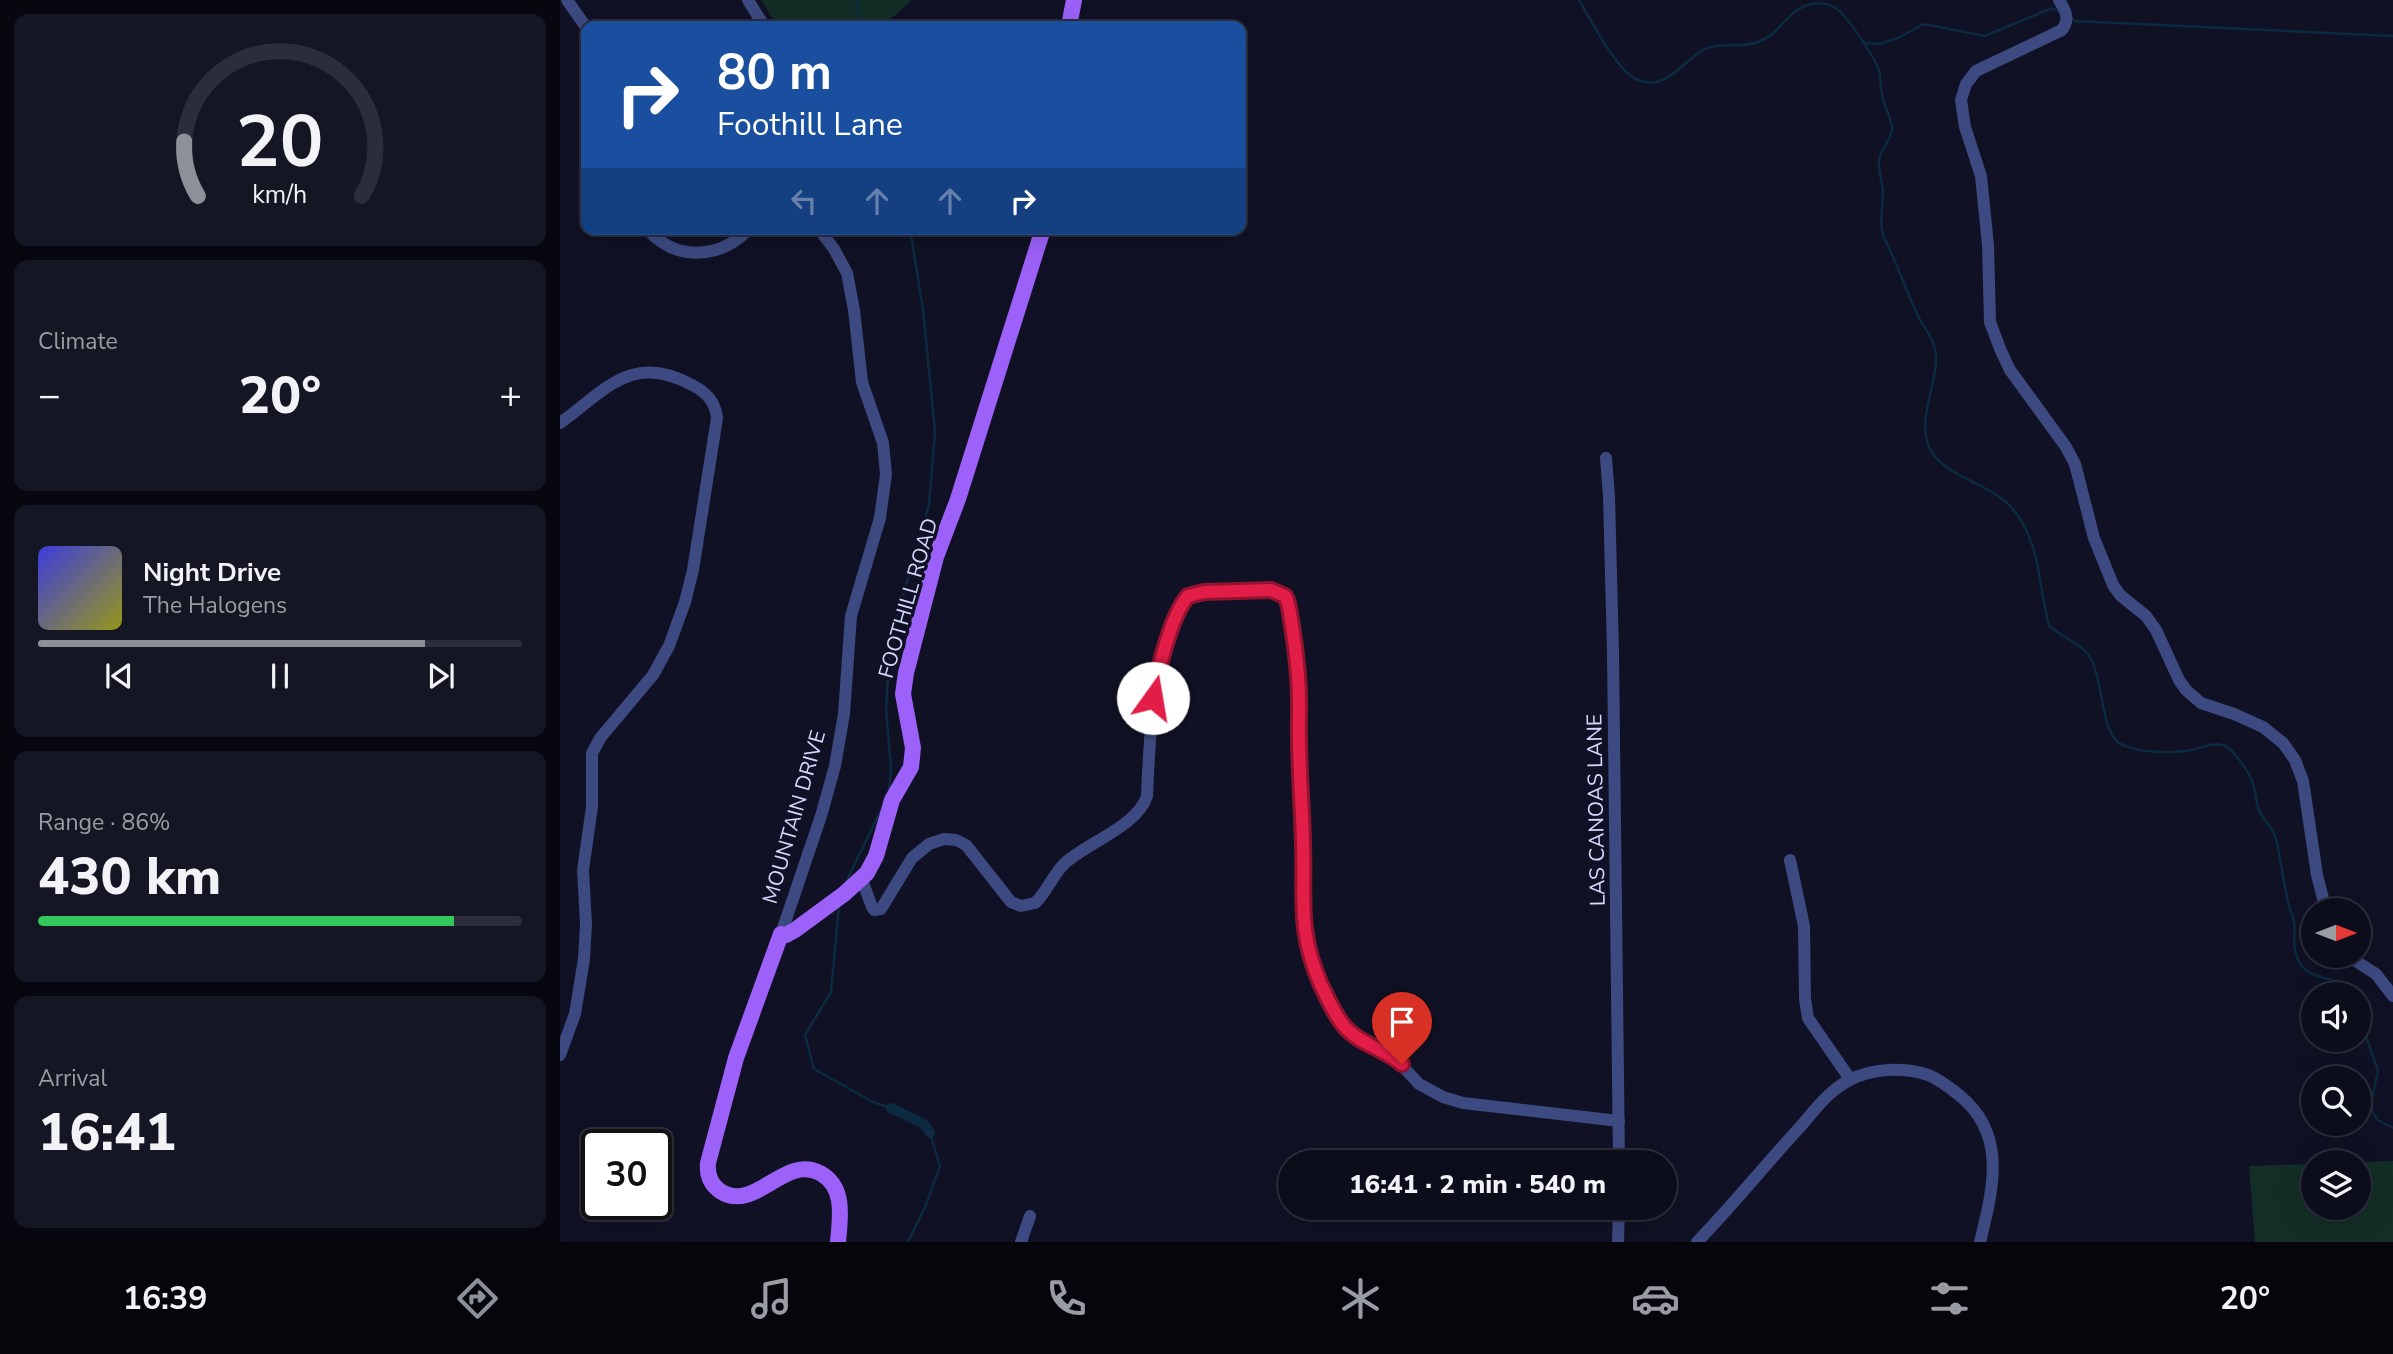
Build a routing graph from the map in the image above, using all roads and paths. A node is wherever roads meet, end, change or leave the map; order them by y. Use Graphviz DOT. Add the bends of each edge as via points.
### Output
graph roads {
  1 [pos="567,0"];
  2 [pos="748,0"];
  3 [pos="1074,0"];
  4 [pos="2060,2"];
  5 [pos="582,21"];
  6 [pos="761,21"];
  7 [pos="1070,21"];
  8 [pos="653,235"];
  9 [pos="741,235"];
  10 [pos="824,235"];
  11 [pos="1041,235"];
  12 [pos="560,423"];
  13 [pos="1606,458"];
  14 [pos="1790,860"];
  15 [pos="862,880"];
  16 [pos="2323,898"];
  17 [pos="781,934"];
  18 [pos="2367,968"];
  19 [pos="2393,996"];
  20 [pos="560,1055"];
  21 [pos="1850,1079"];
  22 [pos="1619,1121"];
  23 [pos="1619,1150"];
  24 [pos="1030,1216"];
  25 [pos="1619,1220"];
  26 [pos="838,1242"];
  27 [pos="1021,1242"];
  28 [pos="1618,1242"];
  29 [pos="1697,1242"];
  30 [pos="1980,1242"];
  1 -- 5 [label="street"];
  2 -- 6 [label="street"];
  3 -- 7 [label="main road"];
  4 -- 16 [label="street" via="2067,24 2052,36 1976,71 1961,100 1981,176 1989,245 1990,323 2010,370 2075,464 2094,538 2113,585 2156,630 2183,687 2201,703 2263,727 2295,760 2303,781"];
  8 -- 9 [label="street" via="673,248 704,253 726,248"];
  10 -- 17 [label="street, MOUNTAIN DRIVE" via="847,273 862,382 883,443 886,474 880,518 851,616 838,753"];
  11 -- 15 [label="main road, FOOTHILL ROAD" via="936,557 906,673 903,694 913,743 911,767 892,800 876,856"];
  12 -- 20 [label="street" via="612,382 647,373 697,388 712,401 717,418 693,570 669,646 653,675 592,753 592,807 583,870 584,959 575,1014"];
  13 -- 22 [label="street, LAS CANOAS LANE"];
  14 -- 21 [label="street" via="1804,926 1806,1009 1813,1027"];
  15 -- 17 [label="main road, FOOTHILL ROAD" via="795,930"];
  15 -- 22 [label="street" via="872,907 881,909 912,858 929,844 950,839 966,845 1011,902 1021,906 1035,903 1063,865 1143,806 1156,678 1182,603 1188,596 1204,592 1276,591 1287,600 1299,676 1304,932 1334,1012 1349,1031 1394,1057 1419,1084 1443,1097"];
  17 -- 26 [label="main road, MOUNTAIN DRIVE" via="736,1058 708,1173 718,1190 740,1196 796,1170 820,1173 833,1184 841,1202"];
  18 -- 19 [label="street"];
  21 -- 29 [label="street" via="1828,1096"];
  21 -- 30 [label="street" via="1879,1071 1928,1075 1976,1112 1989,1136 1993,1160 1991,1197"];
  22 -- 23 [label="street, LAS CANOAS LANE"];
  24 -- 27 [label="street"];
  25 -- 28 [label="street"];
}
